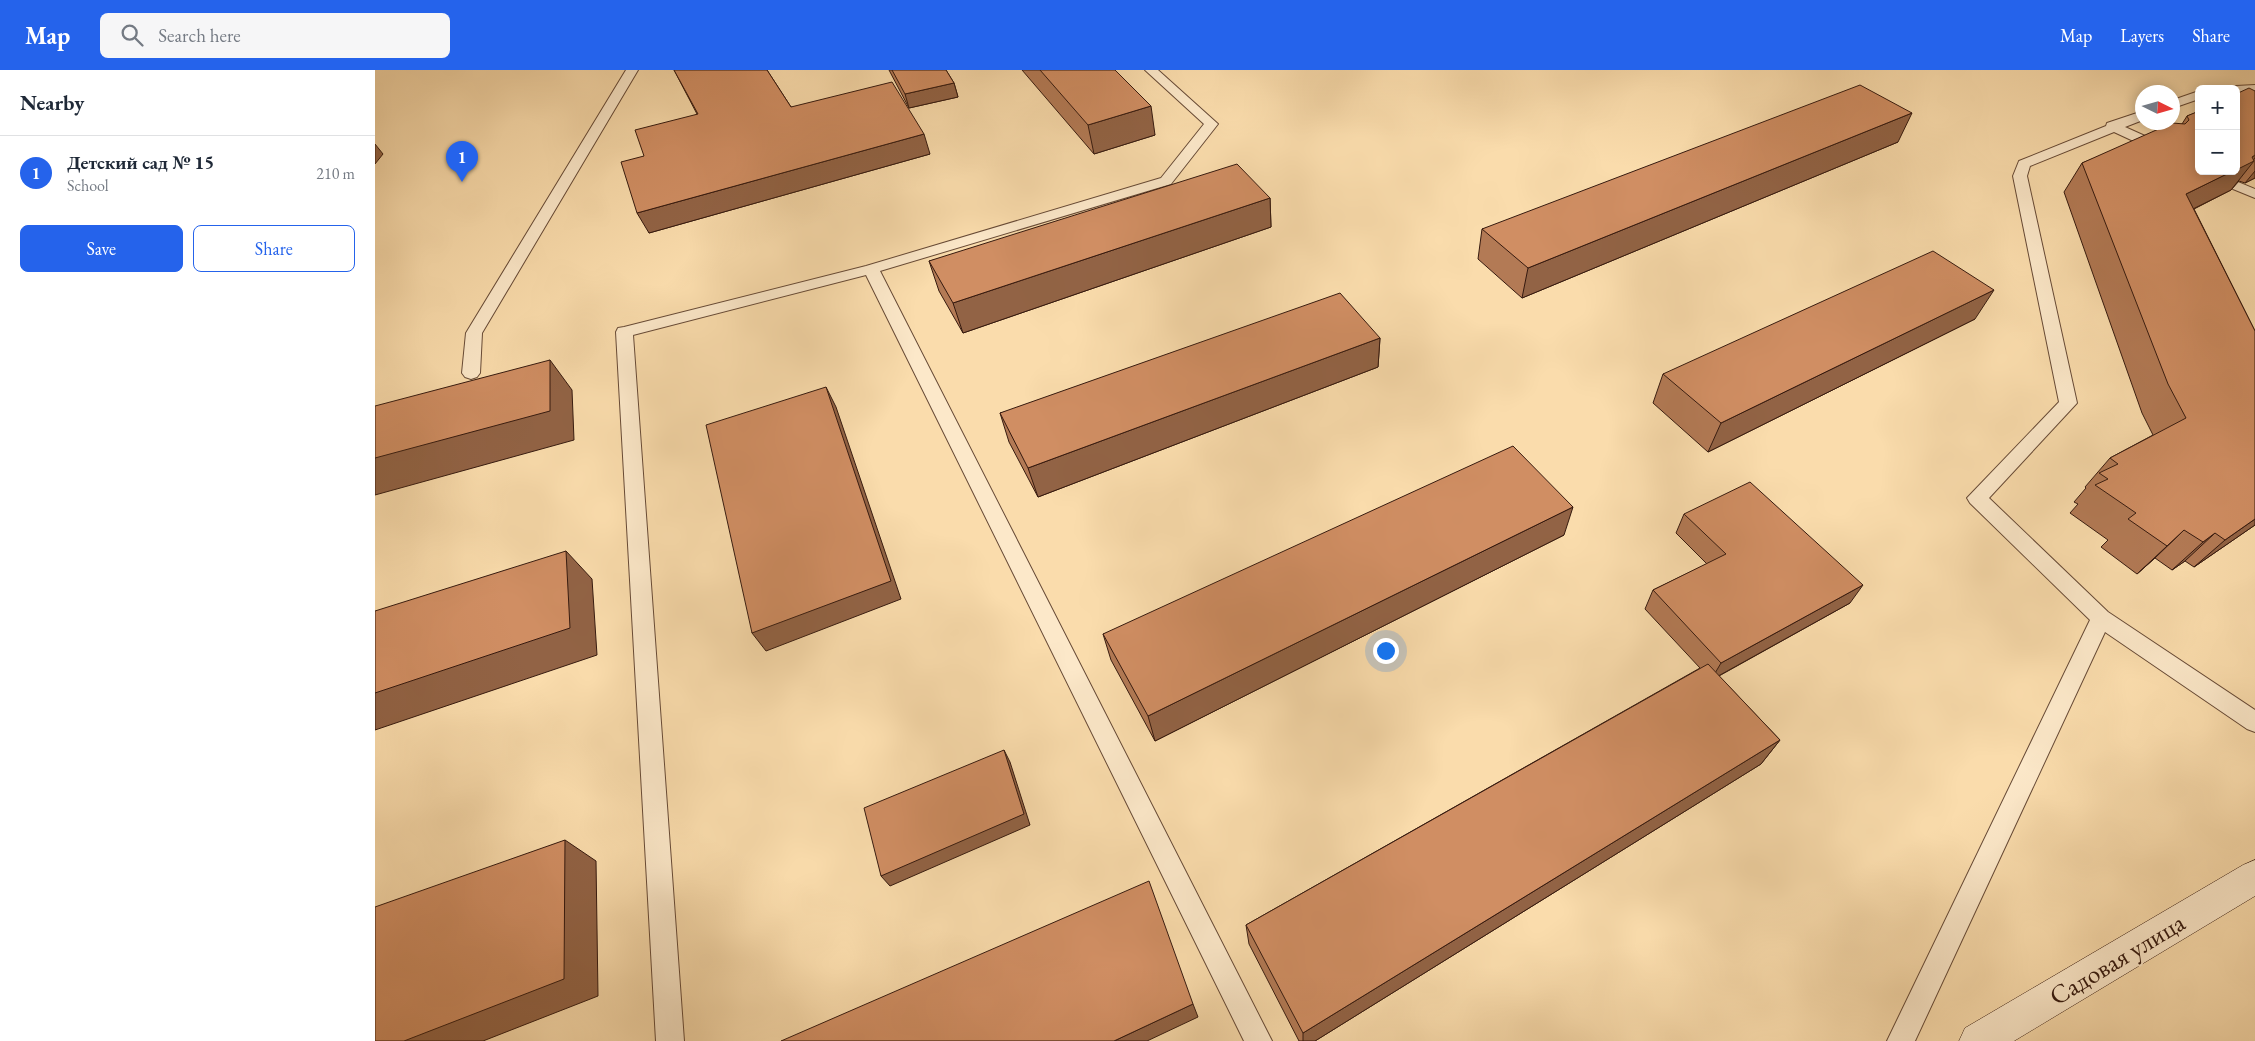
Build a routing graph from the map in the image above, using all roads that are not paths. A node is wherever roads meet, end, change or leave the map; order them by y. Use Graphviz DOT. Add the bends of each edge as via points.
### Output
graph roads {
  1 [pos="632,70"];
  2 [pos="1151,70"];
  3 [pos="2255,89"];
  4 [pos="2240,90"];
  5 [pos="2195,96"];
  6 [pos="2180,102"];
  7 [pos="2135,118"];
  8 [pos="2112,126"];
  9 [pos="2160,148"];
  10 [pos="2238,186"];
  11 [pos="2255,194"];
  12 [pos="871,269"];
  13 [pos="471,373"];
  14 [pos="2101,618"];
  15 [pos="2255,722"];
  16 [pos="2255,877"];
  17 [pos="670,1041"];
  18 [pos="1258,1041"];
  19 [pos="1901,1041"];
  20 [pos="1978,1041"];
  1 -- 13 [label="lane" via="474,333"];
  2 -- 12 [label="lane" via="1211,124 1166,181"];
  3 -- 4 [label="lane"];
  5 -- 6 [label="lane"];
  7 -- 8 [label="lane"];
  8 -- 9 [label="lane"];
  8 -- 14 [label="lane" via="2024,164 2020,176 2068,403 1977,498"];
  10 -- 11 [label="lane"];
  12 -- 17 [label="lane" via="624,332"];
  12 -- 18 [label="lane"];
  14 -- 15 [label="lane"];
  14 -- 19 [label="lane"];
  16 -- 20 [label="main road, Садовая улица"];
}
